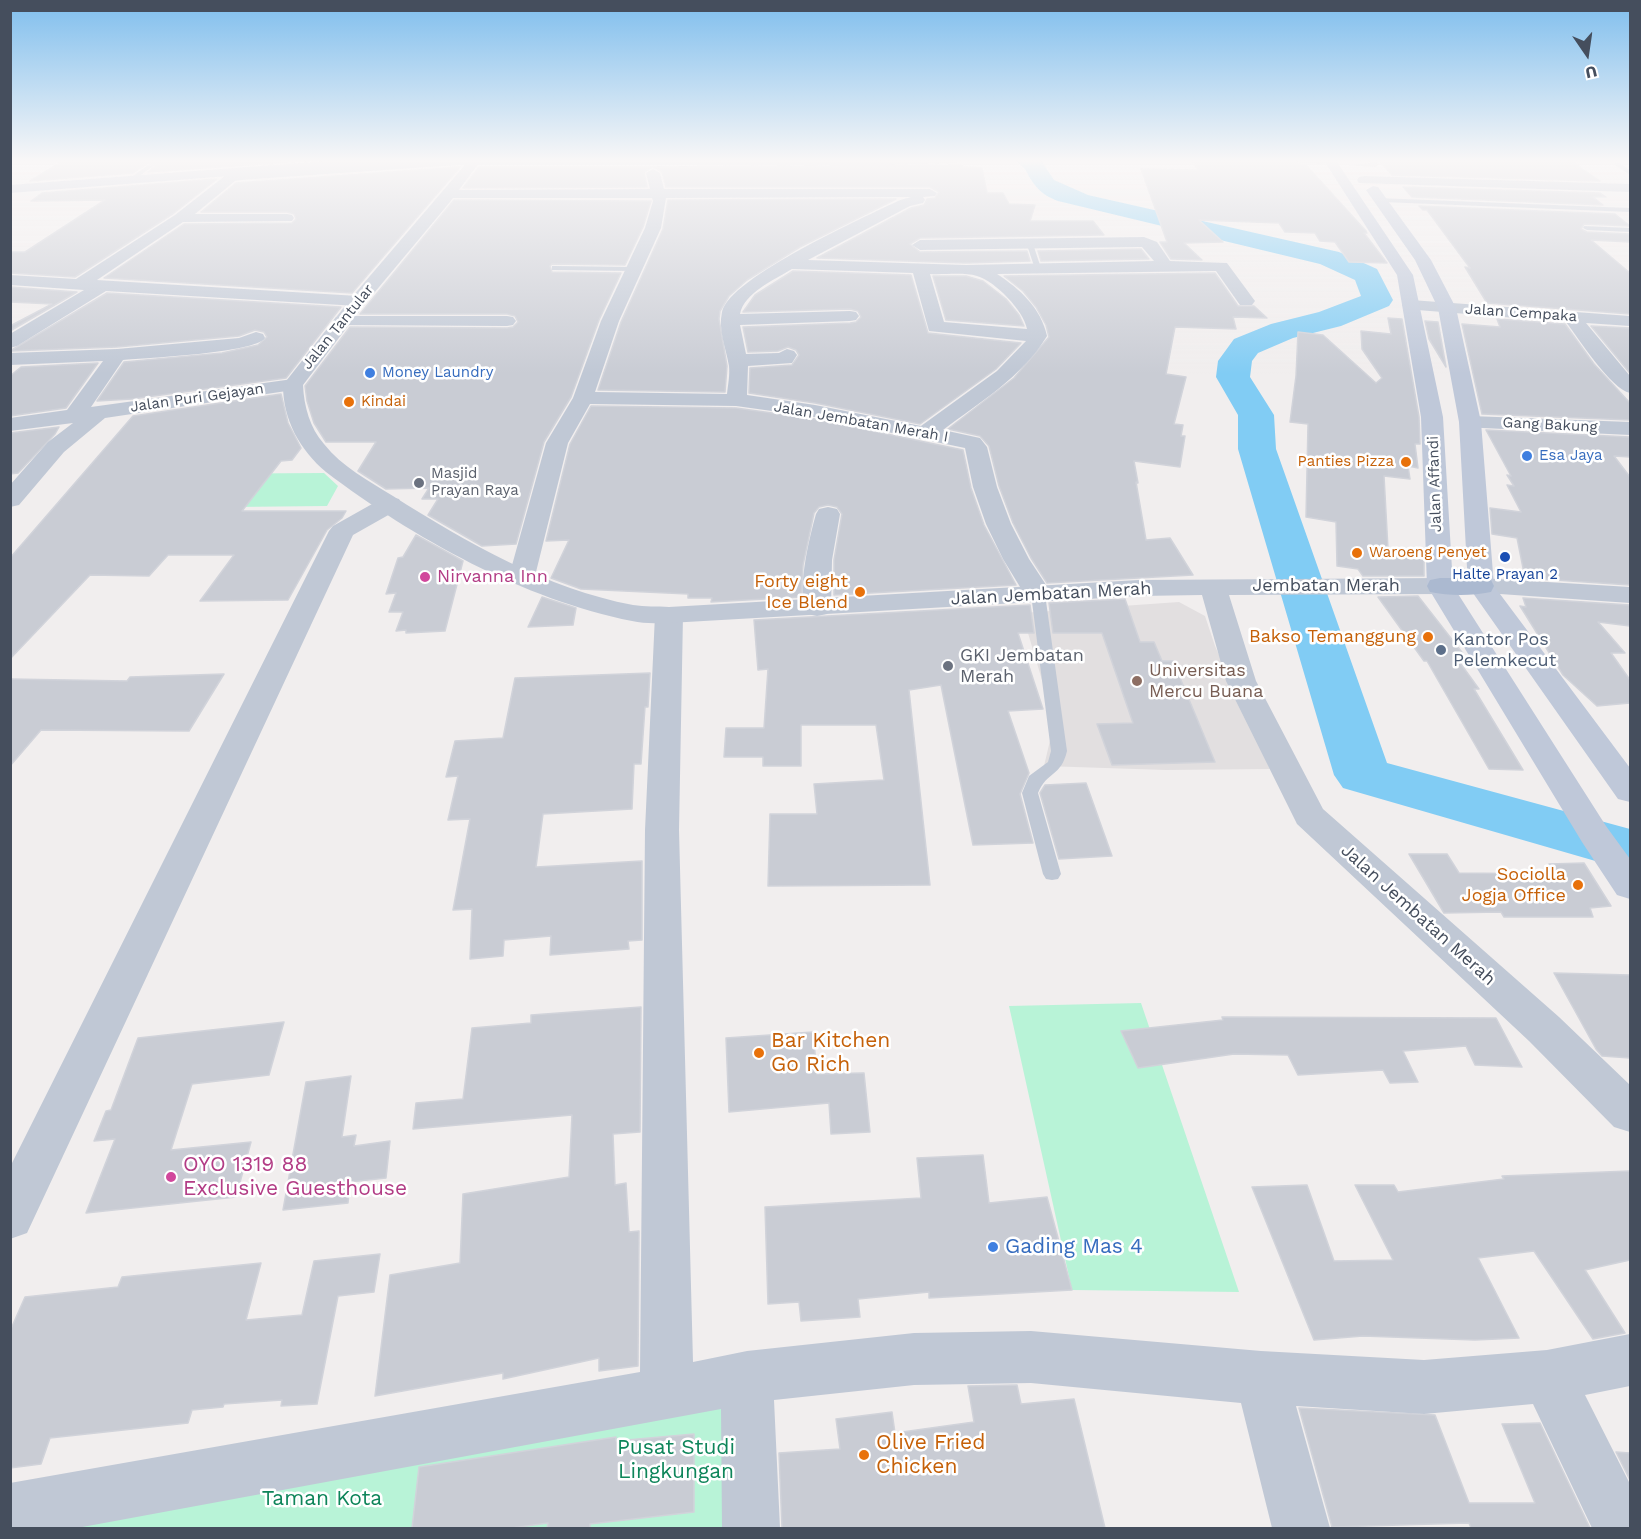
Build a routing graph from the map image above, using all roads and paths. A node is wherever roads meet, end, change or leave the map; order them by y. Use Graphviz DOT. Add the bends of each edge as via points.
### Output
graph roads {
  1 [pos="161,231"];
  2 [pos="418,231"];
  3 [pos="651,231"];
  4 [pos="852,231"];
  5 [pos="1383,231"];
  6 [pos="1402,231"];
  7 [pos="1029,244"];
  8 [pos="791,264"];
  9 [pos="1165,266"];
  10 [pos="555,268"];
  11 [pos="1039,268"];
  12 [pos="634,269"];
  13 [pos="915,269"];
  14 [pos="972,278"];
  15 [pos="10,280"];
  16 [pos="80,284"];
  17 [pos="102,286"];
  18 [pos="358,301"];
  19 [pos="1246,301"];
  20 [pos="1411,305"];
  21 [pos="1447,308"];
  22 [pos="50,316"];
  23 [pos="850,316"];
  24 [pos="1571,316"];
  25 [pos="21,317"];
  26 [pos="730,320"];
  27 [pos="342,321"];
  28 [pos="507,321"];
  29 [pos="1630,321"];
  30 [pos="1038,336"];
  31 [pos="256,338"];
  32 [pos="10,342"];
  33 [pos="1600,352"];
  34 [pos="1620,353"];
  35 [pos="117,355"];
  36 [pos="787,355"];
  37 [pos="10,359"];
  38 [pos="737,360"];
  39 [pos="293,385"];
  40 [pos="1630,387"];
  41 [pos="583,398"];
  42 [pos="701,399"];
  43 [pos="736,400"];
  44 [pos="101,411"];
  45 [pos="75,415"];
  46 [pos="43,421"];
  47 [pos="1470,422"];
  48 [pos="692,424"];
  49 [pos="10,425"];
  50 [pos="1630,429"];
  51 [pos="925,433"];
  52 [pos="56,447"];
  53 [pos="15,490"];
  54 [pos="390,504"];
  55 [pos="828,514"];
  56 [pos="522,576"];
  57 [pos="1440,586"];
  58 [pos="1481,586"];
  59 [pos="1227,587"];
  60 [pos="1038,594"];
  61 [pos="1630,595"];
  62 [pos="817,608"];
  63 [pos="669,615"];
  64 [pos="1630,791"];
  65 [pos="1052,874"];
  66 [pos="1630,886"];
  67 [pos="1630,1113"];
  68 [pos="10,1217"];
  69 [pos="1630,1360"];
  70 [pos="1547,1376"];
  71 [pos="747,1377"];
  72 [pos="1261,1378"];
  73 [pos="667,1394"];
  74 [pos="10,1512"];
  75 [pos="752,1528"];
  76 [pos="1301,1528"];
  77 [pos="1622,1528"];
  1 -- 16 [label="street"];
  2 -- 18 [label="street, Jalan Tantular"];
  3 -- 12 [label="street"];
  4 -- 8 [label="street"];
  5 -- 20 [label="main road, Jalan Affandi" via="1405,275"];
  6 -- 21 [label="main road"];
  7 -- 9 [label="street" via="1145,242"];
  7 -- 11 [label="lane"];
  7 -- 13 [label="street" via="921,239"];
  8 -- 13 [label="street"];
  8 -- 26 [label="street" via="744,292 734,303"];
  9 -- 11 [label="street"];
  9 -- 19 [label="street" via="1221,266"];
  10 -- 12 [label="lane"];
  11 -- 14 [label="street"];
  12 -- 41 [label="street" via="610,321"];
  13 -- 14 [label="street"];
  13 -- 30 [label="street" via="936,327"];
  14 -- 30 [label="street" via="988,273 1006,286 1029,312"];
  15 -- 16 [label="street"];
  16 -- 17 [label="street"];
  17 -- 18 [label="street"];
  17 -- 22 [label="street"];
  18 -- 27 [label="street, Jalan Tantular"];
  20 -- 21 [label="street, Jalan Cempaka"];
  20 -- 57 [label="main road, Jalan Affandi" via="1432,417"];
  21 -- 24 [label="street, Jalan Cempaka"];
  21 -- 47 [label="main road"];
  22 -- 25 [label="street"];
  22 -- 32 [label="street"];
  23 -- 26 [label="street"];
  24 -- 29 [label="street, Jalan Cempaka"];
  24 -- 33 [label="street"];
  26 -- 38 [label="street"];
  27 -- 28 [label="street"];
  27 -- 39 [label="street, Jalan Tantular"];
  30 -- 51 [label="street" via="1004,375"];
  31 -- 35 [label="street" via="241,343"];
  33 -- 34 [label="street"];
  33 -- 40 [label="street"];
  35 -- 37 [label="street"];
  35 -- 45 [label="street"];
  36 -- 38 [label="street" via="785,359"];
  38 -- 43 [label="street"];
  39 -- 44 [label="street, Jalan Puri Gejayan"];
  39 -- 54 [label="street, Jalan Jembatan Merah" via="294,410 315,449"];
  41 -- 42 [label="street, Jalan Jembatan Merah I"];
  41 -- 56 [label="street" via="557,444"];
  42 -- 43 [label="street, Jalan Jembatan Merah I"];
  42 -- 48 [label="street"];
  43 -- 51 [label="street, Jalan Jembatan Merah I"];
  44 -- 45 [label="street, Jalan Puri Gejayan"];
  44 -- 52 [label="street"];
  45 -- 46 [label="street, Jalan Puri Gejayan"];
  46 -- 49 [label="street, Jalan Puri Gejayan"];
  46 -- 52 [label="street"];
  47 -- 50 [label="street, Gang Bakung"];
  47 -- 58 [label="main road"];
  51 -- 60 [label="street, Jalan Jembatan Merah I" via="966,441 976,447 984,488 1002,535"];
  52 -- 53 [label="street"];
  54 -- 56 [label="street, Jalan Jembatan Merah"];
  54 -- 68 [label="street" via="342,531"];
  55 -- 62 [label="street" via="816,575"];
  56 -- 63 [label="street, Jalan Jembatan Merah" via="609,607"];
  57 -- 58 [label="main road"];
  57 -- 59 [label="street, Jembatan Merah"];
  57 -- 66 [label="main road, Jalan Affandi"];
  58 -- 61 [label="street"];
  58 -- 64 [label="main road"];
  59 -- 60 [label="street, Jalan Jembatan Merah"];
  59 -- 67 [label="street, Jalan Jembatan Merah" via="1241,681 1309,816 1544,1029"];
  60 -- 62 [label="street, Jalan Jembatan Merah"];
  60 -- 65 [label="lane" via="1059,751 1056,764 1035,780 1030,793"];
  62 -- 63 [label="street, Jalan Jembatan Merah"];
  63 -- 73 [label="street" via="662,830"];
  69 -- 70 [label="street"];
  70 -- 72 [label="street" via="1424,1388"];
  70 -- 77 [label="street"];
  71 -- 72 [label="street" via="914,1359 1030,1357"];
  71 -- 73 [label="street"];
  71 -- 75 [label="street"];
  72 -- 76 [label="street"];
  73 -- 74 [label="street"];
}
